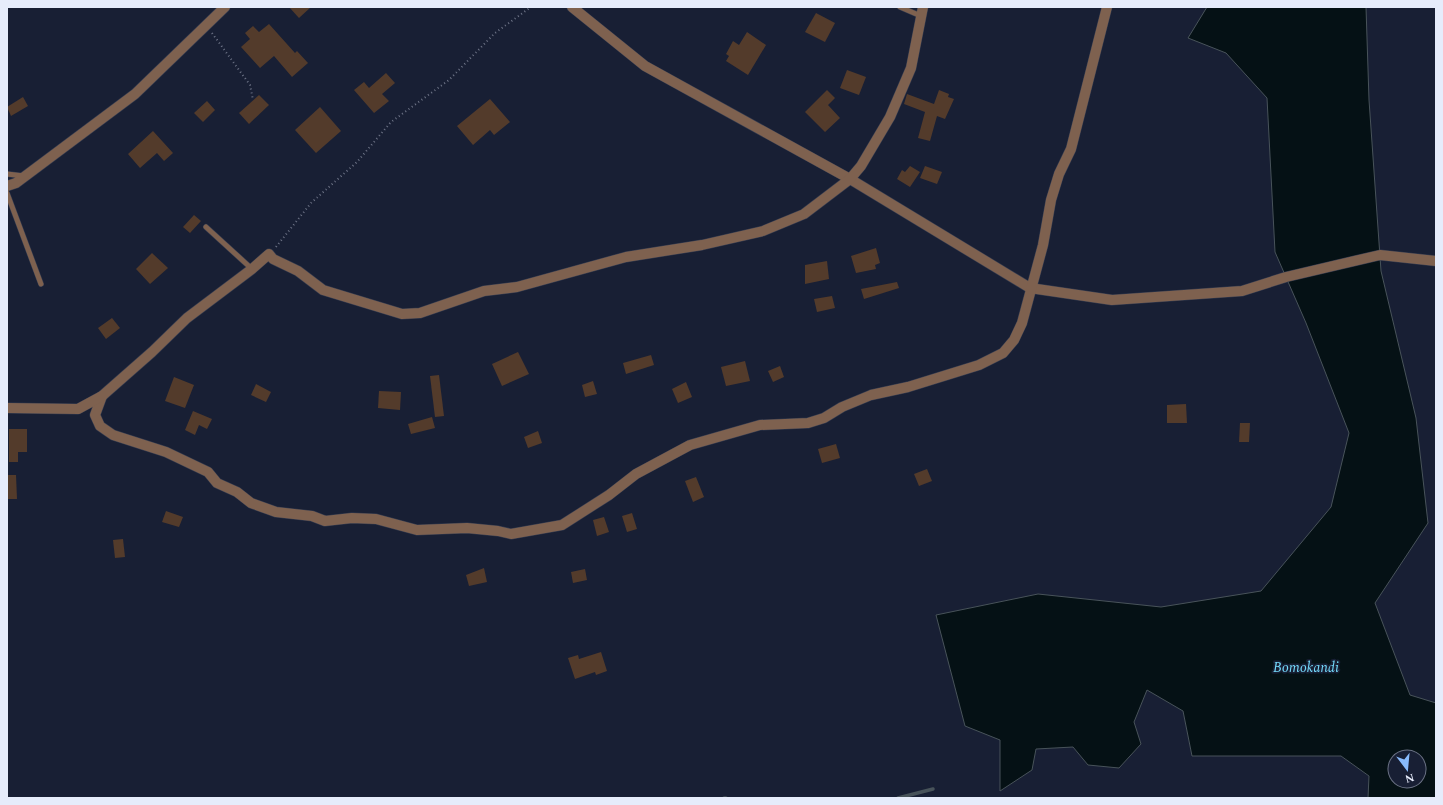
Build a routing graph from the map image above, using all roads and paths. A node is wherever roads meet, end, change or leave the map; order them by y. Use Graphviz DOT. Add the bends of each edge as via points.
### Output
graph roads {
  1 [pos="225,7"];
  2 [pos="532,7"];
  3 [pos="572,7"];
  4 [pos="900,7"];
  5 [pos="1107,7"];
  6 [pos="922,11"];
  7 [pos="206,25"];
  8 [pos="253,100"];
  9 [pos="7,174"];
  10 [pos="25,176"];
  11 [pos="850,179"];
  12 [pos="7,186"];
  13 [pos="7,193"];
  14 [pos="206,227"];
  15 [pos="269,254"];
  16 [pos="1436,261"];
  17 [pos="252,269"];
  18 [pos="41,284"];
  19 [pos="1030,288"];
  20 [pos="102,396"];
  21 [pos="7,408"];
  1 -- 7 [label="street"];
  2 -- 15 [label="path" via="495,34 449,80 391,122 358,162 310,203"];
  3 -- 11 [label="street" via="645,66"];
  4 -- 6 [label="lane"];
  5 -- 19 [label="street" via="1071,149 1059,174 1051,200 1043,245"];
  6 -- 11 [label="street" via="911,68 901,94 875,144"];
  7 -- 8 [label="path" via="250,85"];
  7 -- 10 [label="street" via="135,94"];
  9 -- 10 [label="lane"];
  10 -- 12 [label="street"];
  11 -- 15 [label="street" via="804,214 763,230 702,245 626,257 517,287 484,291 420,313 402,314 323,290"];
  11 -- 19 [label="street"];
  13 -- 18 [label="lane"];
  14 -- 17 [label="lane"];
  15 -- 17 [label="street"];
  16 -- 19 [label="street" via="1380,255 1286,277 1242,291 1112,300"];
  17 -- 20 [label="street" via="188,318"];
  19 -- 20 [label="street" via="1022,323 1014,340 1003,354 979,365 871,395 808,423 760,425 690,445 636,474 562,525 511,534 449,528 418,530 376,519 325,520 276,512 251,503 237,492 217,483 208,472 166,452 112,434 100,426 95,415"];
  20 -- 21 [label="street" via="78,409"];
}
